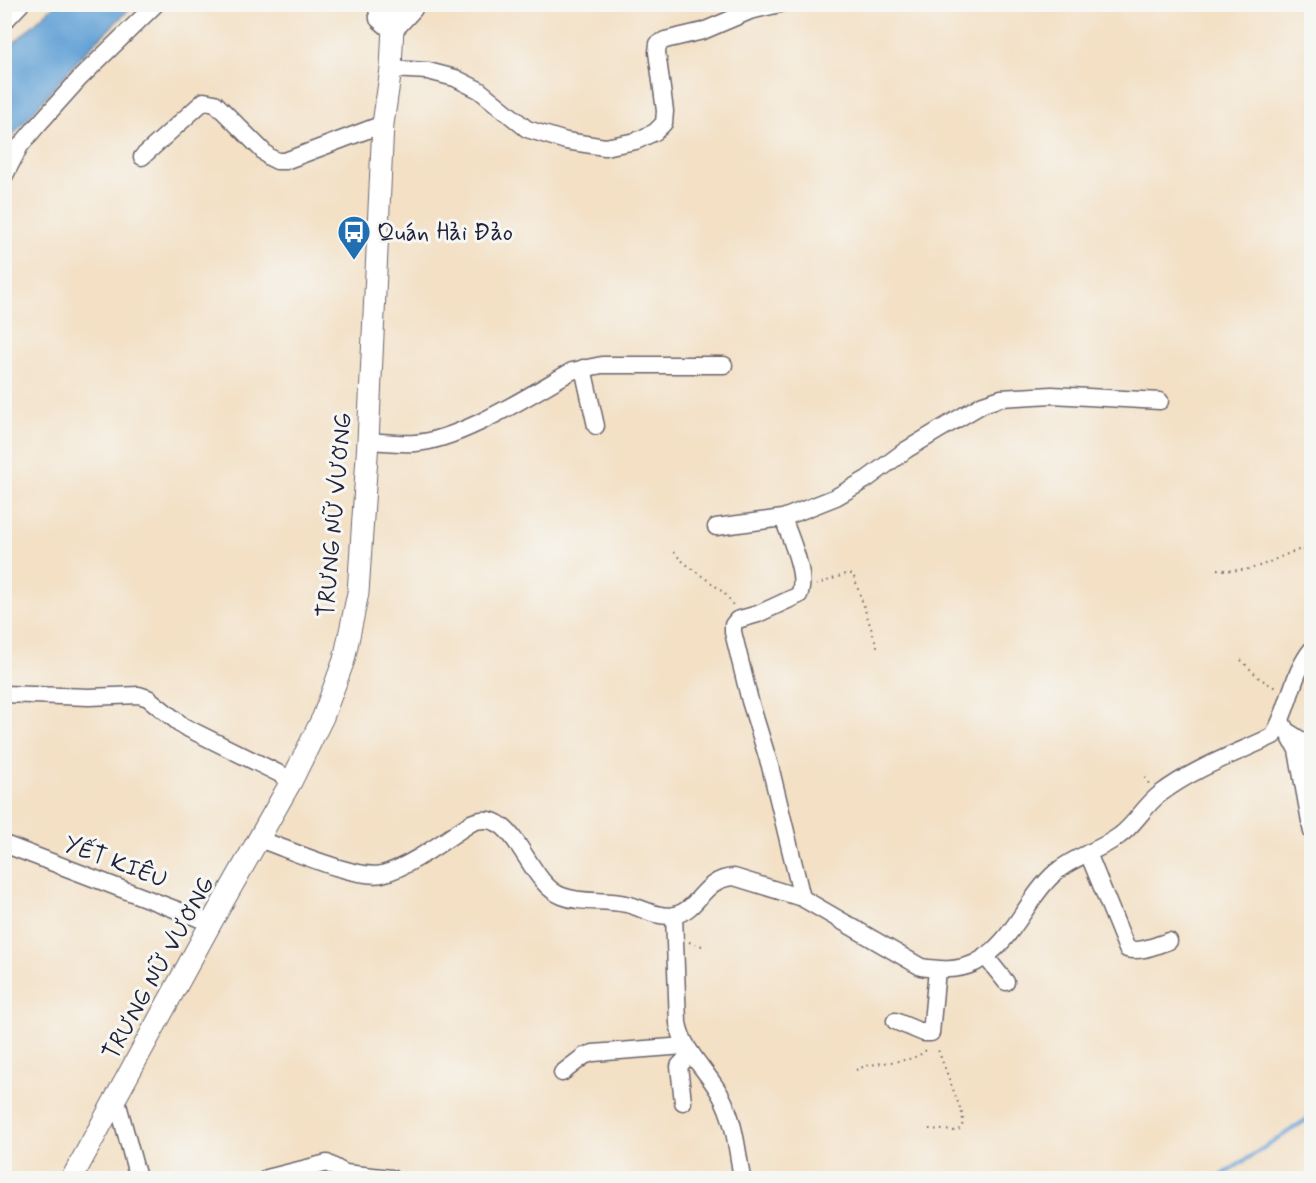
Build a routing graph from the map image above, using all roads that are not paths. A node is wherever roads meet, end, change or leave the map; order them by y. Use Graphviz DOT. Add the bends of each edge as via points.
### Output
graph roads {
  1 [pos="21,4"];
  2 [pos="156,4"];
  3 [pos="376,4"];
  4 [pos="394,4"];
  5 [pos="414,4"];
  6 [pos="780,4"];
  7 [pos="4,22"];
  8 [pos="393,32"];
  9 [pos="391,69"];
  10 [pos="383,124"];
  11 [pos="142,157"];
  12 [pos="4,177"];
  13 [pos="724,365"];
  14 [pos="583,368"];
  15 [pos="1160,401"];
  16 [pos="596,426"];
  17 [pos="368,441"];
  18 [pos="783,518"];
  19 [pos="716,526"];
  20 [pos="1311,649"];
  21 [pos="4,694"];
  22 [pos="1284,726"];
  23 [pos="1308,743"];
  24 [pos="292,780"];
  25 [pos="1311,826"];
  26 [pos="258,839"];
  27 [pos="4,844"];
  28 [pos="1088,853"];
  29 [pos="802,898"];
  30 [pos="674,915"];
  31 [pos="211,923"];
  32 [pos="1169,941"];
  33 [pos="986,956"];
  34 [pos="937,970"];
  35 [pos="1006,982"];
  36 [pos="895,1021"];
  37 [pos="688,1050"];
  38 [pos="562,1072"];
  39 [pos="116,1097"];
  40 [pos="683,1102"];
  41 [pos="72,1179"];
  42 [pos="138,1179"];
  43 [pos="267,1179"];
  44 [pos="391,1179"];
  45 [pos="742,1179"];
  1 -- 7 [label="street"];
  2 -- 12 [label="street" via="36,127 20,146"];
  3 -- 8 [label="street" via="378,19"];
  4 -- 8 [label="main road, TRƯNG NỮ VƯƠNG"];
  5 -- 8 [label="street"];
  6 -- 9 [label="street" via="658,44 664,123 656,132 636,141 605,147 527,129 479,90 455,78 428,71"];
  8 -- 9 [label="main road, TRƯNG NỮ VƯƠNG"];
  9 -- 10 [label="main road, TRƯNG NỮ VƯƠNG"];
  10 -- 11 [label="street" via="277,161 215,103 204,101"];
  10 -- 17 [label="main road, TRƯNG NỮ VƯƠNG"];
  13 -- 14 [label="street"];
  14 -- 16 [label="street"];
  14 -- 17 [label="street" via="441,438 416,443"];
  15 -- 18 [label="street" via="1052,395 1001,398 939,430 836,497"];
  17 -- 24 [label="main road, TRƯNG NỮ VƯƠNG" via="358,593 344,660 323,717"];
  18 -- 19 [label="street"];
  18 -- 29 [label="street" via="800,567 802,589 799,595 733,625 736,652 770,766"];
  20 -- 22 [label="street" via="1299,668"];
  21 -- 24 [label="street" via="139,695 183,726"];
  22 -- 23 [label="street"];
  22 -- 25 [label="street" via="1297,750"];
  22 -- 28 [label="street" via="1273,736 1215,762 1160,794 1122,835"];
  24 -- 26 [label="main road, TRƯNG NỮ VƯƠNG"];
  26 -- 30 [label="street" via="364,874 381,874 402,867 471,823 491,819 509,833 552,891 564,897 609,901 659,915"];
  26 -- 31 [label="main road, TRƯNG NỮ VƯƠNG"];
  27 -- 31 [label="street, YẾT KIÊU"];
  28 -- 32 [label="street" via="1127,949"];
  28 -- 33 [label="street" via="1049,879 996,949"];
  29 -- 30 [label="street" via="750,880 723,878"];
  29 -- 34 [label="street" via="921,968"];
  30 -- 37 [label="street" via="678,1023"];
  31 -- 39 [label="main road, TRƯNG NỮ VƯƠNG"];
  33 -- 34 [label="street" via="958,968"];
  33 -- 35 [label="street"];
  34 -- 36 [label="street" via="931,1033"];
  37 -- 38 [label="street" via="593,1053"];
  37 -- 40 [label="street" via="679,1066"];
  37 -- 45 [label="street" via="713,1082 730,1116"];
  39 -- 41 [label="main road, TRƯNG NỮ VƯƠNG"];
  39 -- 42 [label="street"];
  43 -- 44 [label="street" via="327,1163 345,1173"];
}
